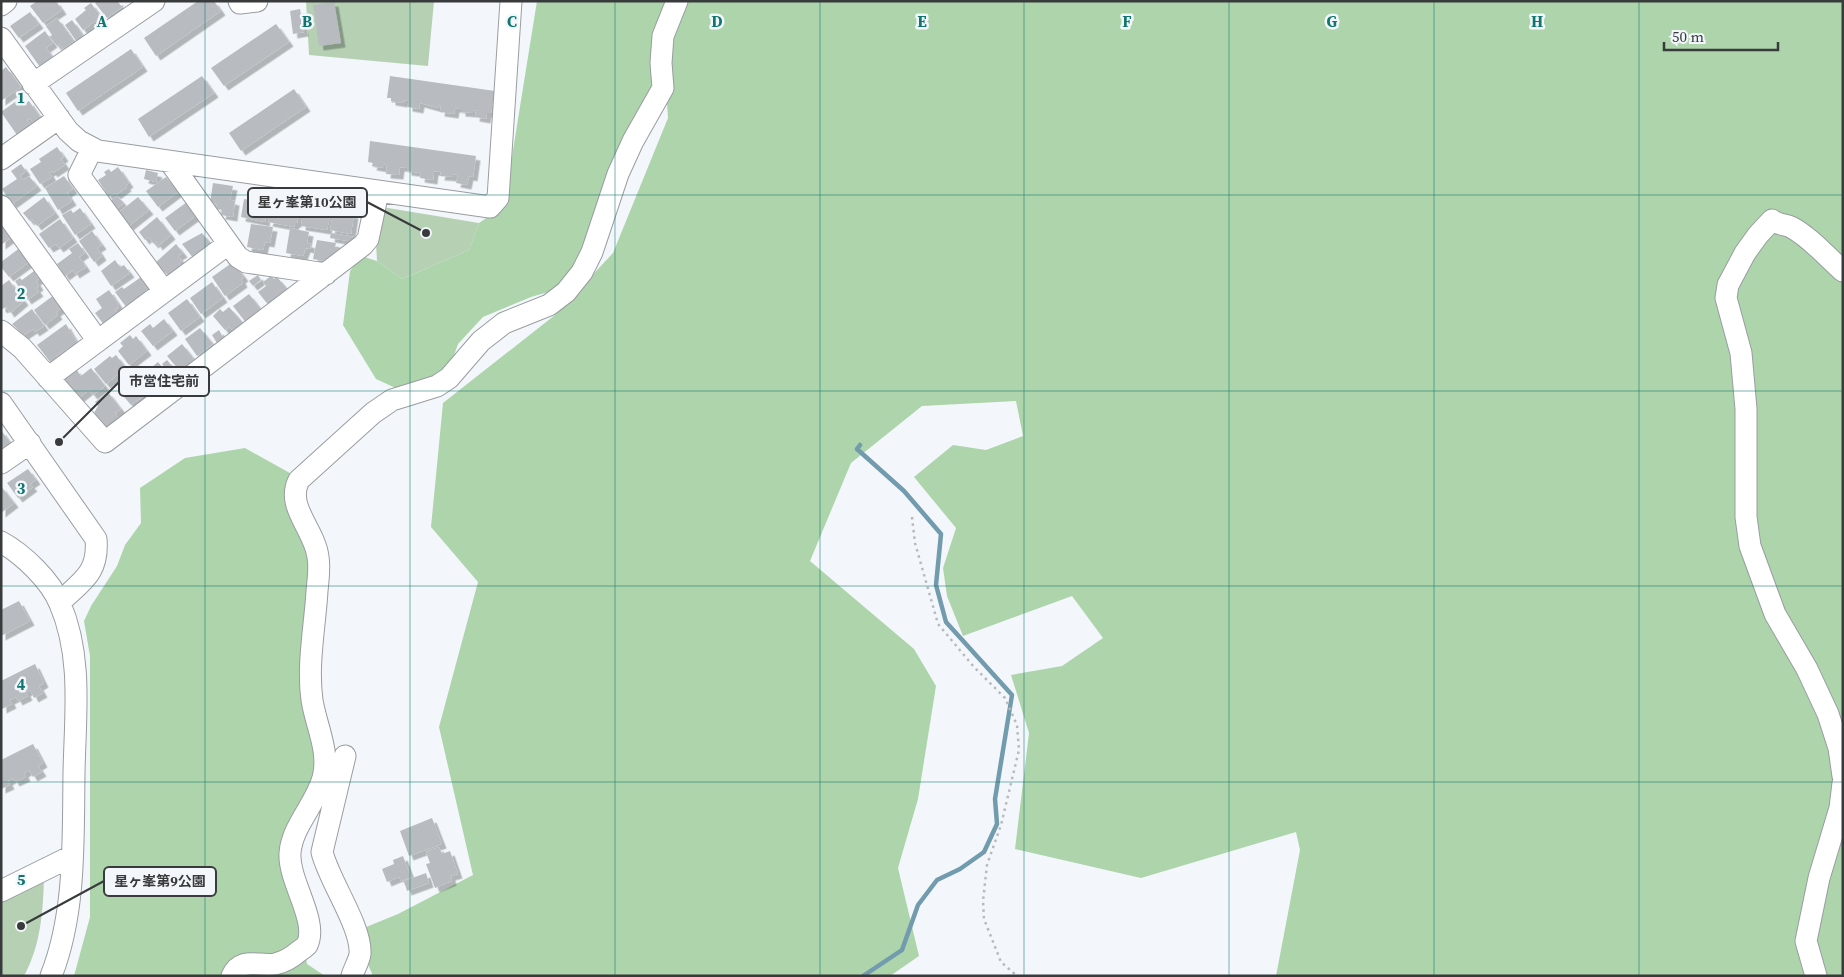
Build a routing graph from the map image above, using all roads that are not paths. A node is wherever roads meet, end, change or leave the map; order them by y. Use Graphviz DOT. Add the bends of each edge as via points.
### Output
graph roads {
  1 [pos="154,1"];
  2 [pos="239,1"];
  3 [pos="257,1"];
  4 [pos="511,1"];
  5 [pos="677,1"];
  6 [pos="3,45"];
  7 [pos="32,84"];
  8 [pos="59,118"];
  9 [pos="92,149"];
  10 [pos="1,159"];
  11 [pos="170,162"];
  12 [pos="378,192"];
  13 [pos="1,206"];
  14 [pos="228,244"];
  15 [pos="1843,271"];
  16 [pos="326,274"];
  17 [pos="164,291"];
  18 [pos="1,331"];
  19 [pos="98,341"];
  20 [pos="48,378"];
  21 [pos="1,403"];
  22 [pos="30,443"];
  23 [pos="1,463"];
  24 [pos="1,542"];
  25 [pos="60,602"];
  26 [pos="346,756"];
  27 [pos="1843,776"];
  28 [pos="1843,784"];
  29 [pos="72,856"];
  30 [pos="1,891"];
  31 [pos="51,976"];
  32 [pos="232,976"];
  33 [pos="352,976"];
  34 [pos="1816,976"];
  1 -- 7 [label="street"];
  2 -- 3 [label="street"];
  4 -- 12 [label="street" via="498,198 490,207 483,207"];
  5 -- 32 [label="street" via="663,36 663,88 618,174 582,272 566,292 549,305 504,324 481,341 449,378 437,386 392,400 373,413 299,480 294,489 298,511 314,542 319,564 311,675 312,700 325,757 323,777 314,801 294,835 290,854 292,875 310,930 306,945 291,958 273,964 243,964 234,970"];
  6 -- 7 [label="street"];
  7 -- 8 [label="street"];
  8 -- 9 [label="street" via="68,131"];
  8 -- 10 [label="street"];
  9 -- 11 [label="street"];
  9 -- 17 [label="street" via="79,175"];
  11 -- 12 [label="street"];
  11 -- 14 [label="street"];
  12 -- 16 [label="street" via="368,239"];
  13 -- 19 [label="street"];
  14 -- 16 [label="street" via="246,262"];
  14 -- 17 [label="street"];
  15 -- 27 [label="street" via="1800,233 1772,220 1745,253 1728,285 1726,298 1741,353 1746,409 1746,517 1750,546 1775,614 1807,669 1828,714 1839,748"];
  16 -- 20 [label="street" via="105,442"];
  17 -- 19 [label="street"];
  18 -- 20 [label="street" via="22,348"];
  19 -- 20 [label="street"];
  21 -- 22 [label="street"];
  22 -- 23 [label="street"];
  22 -- 25 [label="street" via="96,539 94,566"];
  24 -- 25 [label="street" via="35,569"];
  25 -- 29 [label="street" via="76,672"];
  26 -- 33 [label="street" via="322,852 357,936 360,955"];
  28 -- 34 [label="street" via="1840,808 1819,878 1806,941"];
  29 -- 30 [label="street"];
  29 -- 31 [label="street" via="65,927"];
}
